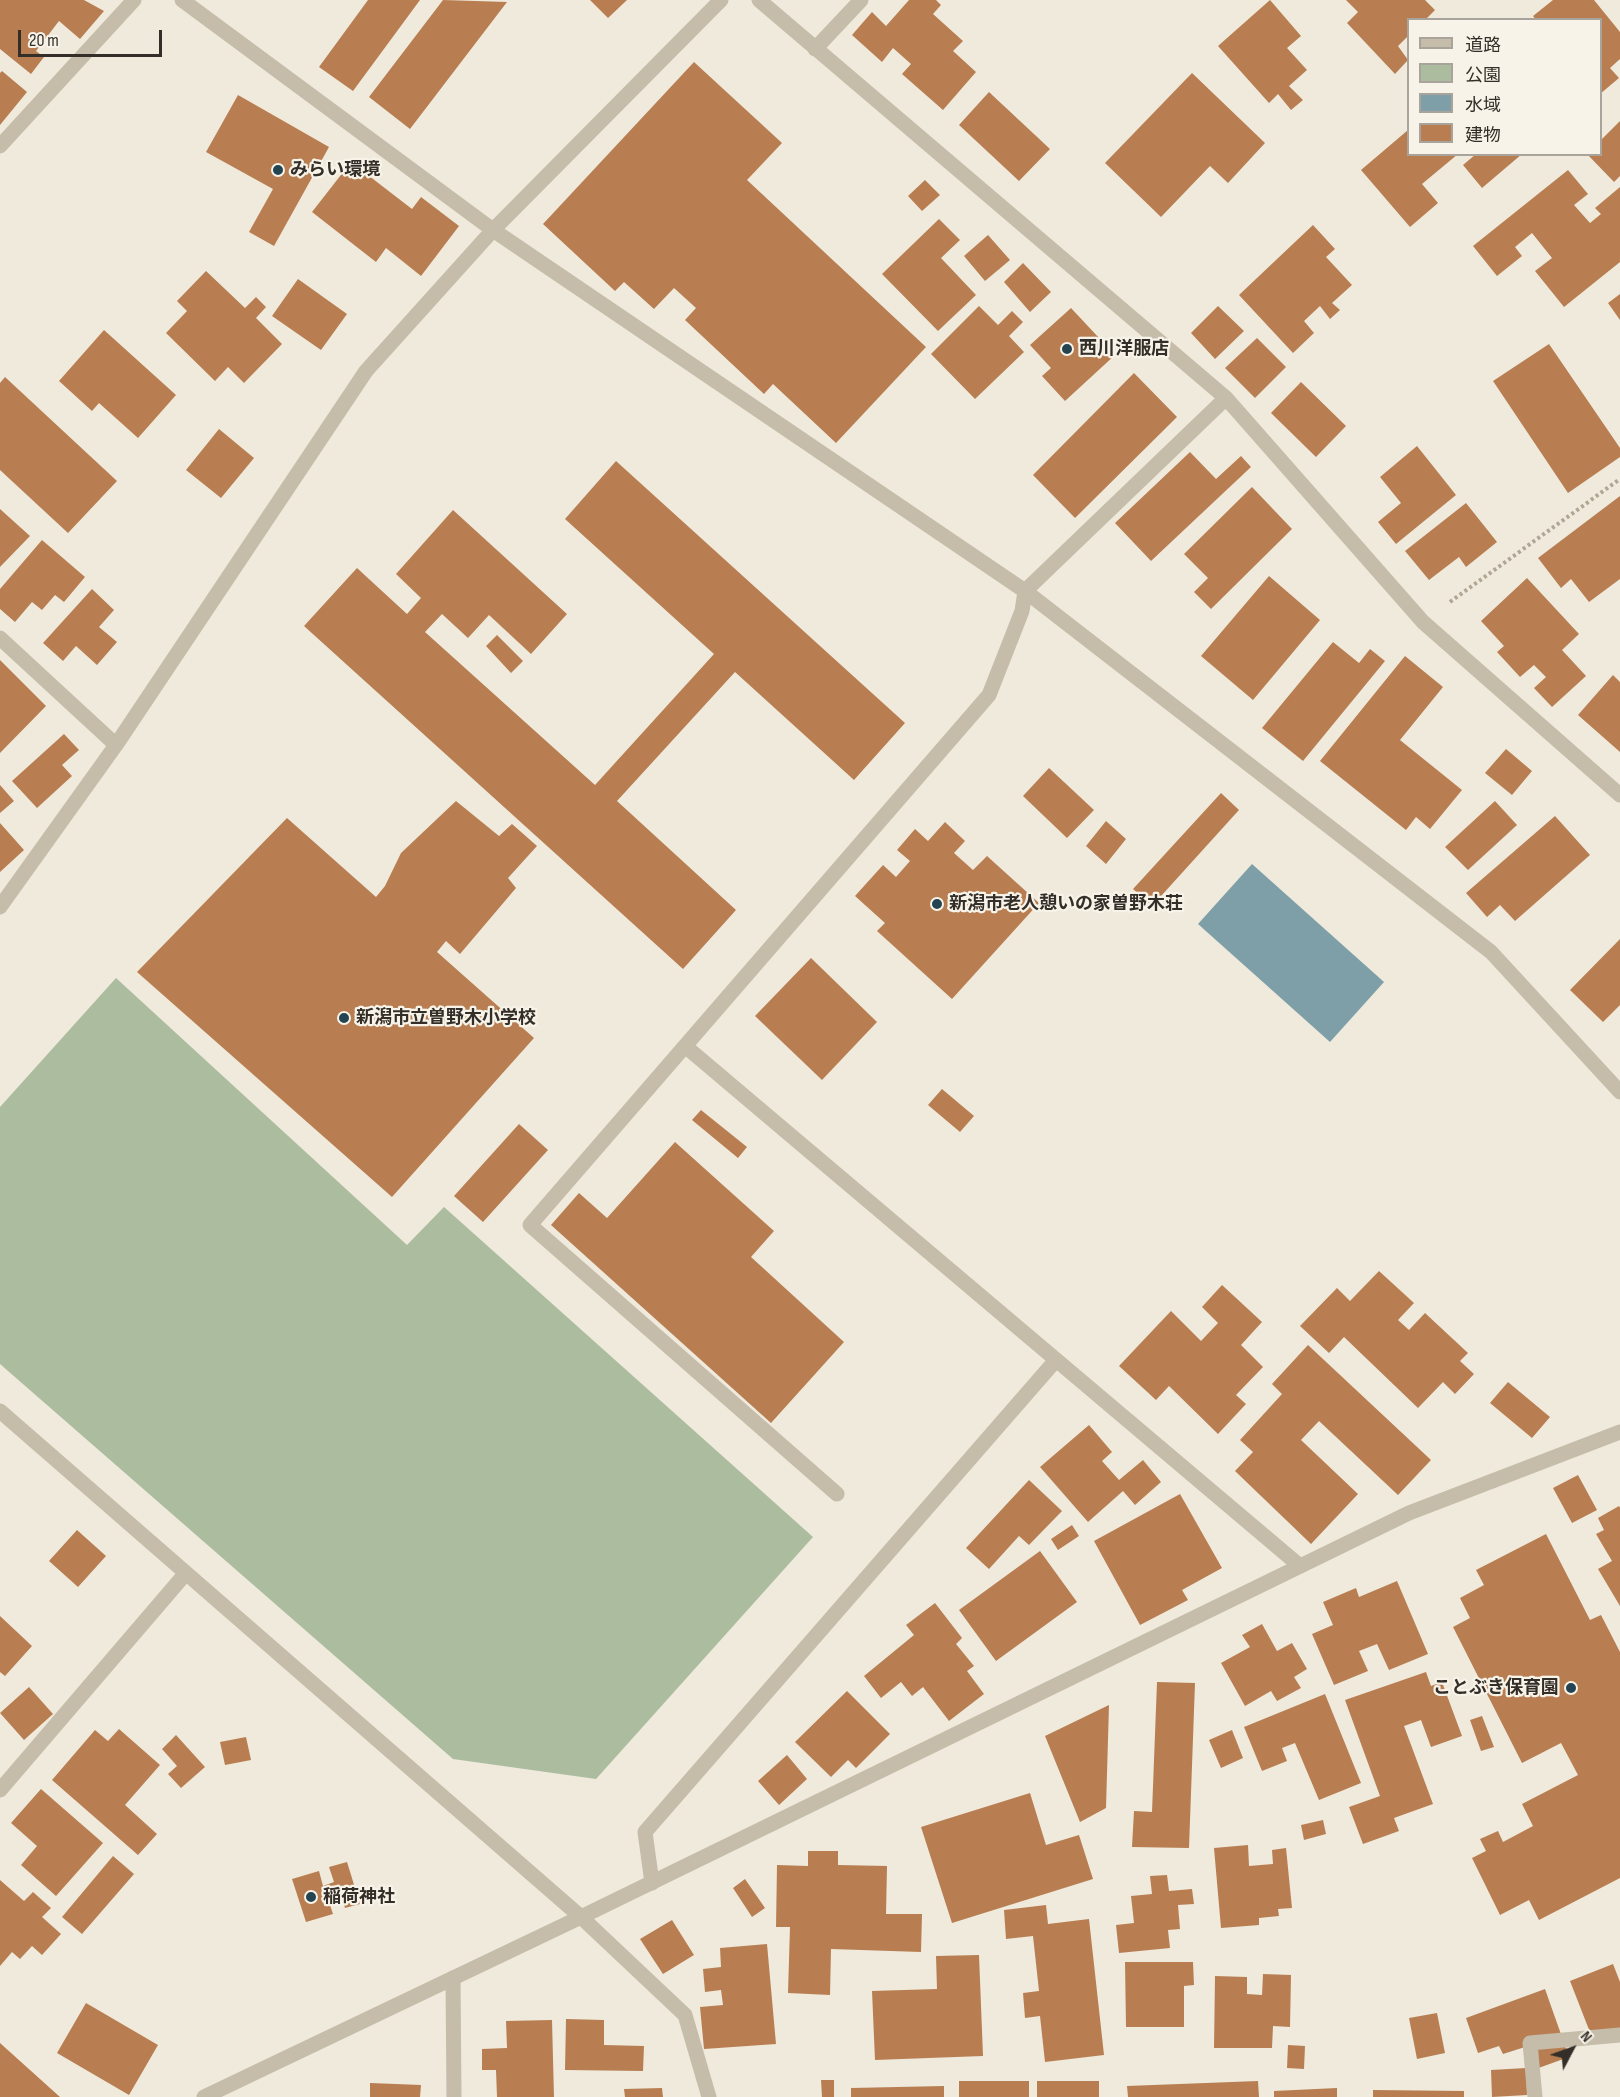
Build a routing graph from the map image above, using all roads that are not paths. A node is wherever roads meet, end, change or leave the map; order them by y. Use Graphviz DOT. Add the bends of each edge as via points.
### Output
graph roads {
  1 [pos="134,0"];
  2 [pos="182,0"];
  3 [pos="721,0"];
  4 [pos="759,0"];
  5 [pos="861,0"];
  6 [pos="816,49"];
  7 [pos="0,146"];
  8 [pos="493,230"];
  9 [pos="1226,398"];
  10 [pos="1025,591"];
  11 [pos="0,638"];
  12 [pos="116,745"];
  13 [pos="1620,795"];
  14 [pos="0,907"];
  15 [pos="685,1046"];
  16 [pos="1620,1092"];
  17 [pos="1056,1360"];
  18 [pos="0,1411"];
  19 [pos="1620,1432"];
  20 [pos="837,1494"];
  21 [pos="1300,1566"];
  22 [pos="186,1573"];
  23 [pos="0,1790"];
  24 [pos="652,1882"];
  25 [pos="581,1917"];
  26 [pos="453,1978"];
  27 [pos="1620,2035"];
  28 [pos="204,2097"];
  29 [pos="454,2097"];
  30 [pos="709,2097"];
  31 [pos="1535,2097"];
  1 -- 7 [label="street"];
  2 -- 8 [label="street"];
  3 -- 8 [label="street"];
  4 -- 6 [label="street"];
  5 -- 6 [label="street"];
  6 -- 9 [label="street"];
  8 -- 10 [label="street"];
  8 -- 12 [label="street" via="366,371"];
  9 -- 10 [label="street"];
  9 -- 13 [label="street" via="1423,622"];
  10 -- 15 [label="street" via="1022,612 989,695"];
  10 -- 16 [label="street" via="1491,952"];
  11 -- 12 [label="street"];
  12 -- 14 [label="street"];
  15 -- 17 [label="street"];
  15 -- 20 [label="street" via="530,1225"];
  17 -- 21 [label="street"];
  17 -- 24 [label="street" via="645,1832"];
  18 -- 22 [label="street"];
  19 -- 21 [label="street" via="1409,1513"];
  21 -- 24 [label="street"];
  22 -- 23 [label="street"];
  22 -- 25 [label="street"];
  24 -- 25 [label="street"];
  25 -- 26 [label="street"];
  25 -- 30 [label="street" via="685,2015"];
  26 -- 28 [label="street"];
  26 -- 29 [label="street"];
  27 -- 31 [label="street" via="1530,2043"];
}
